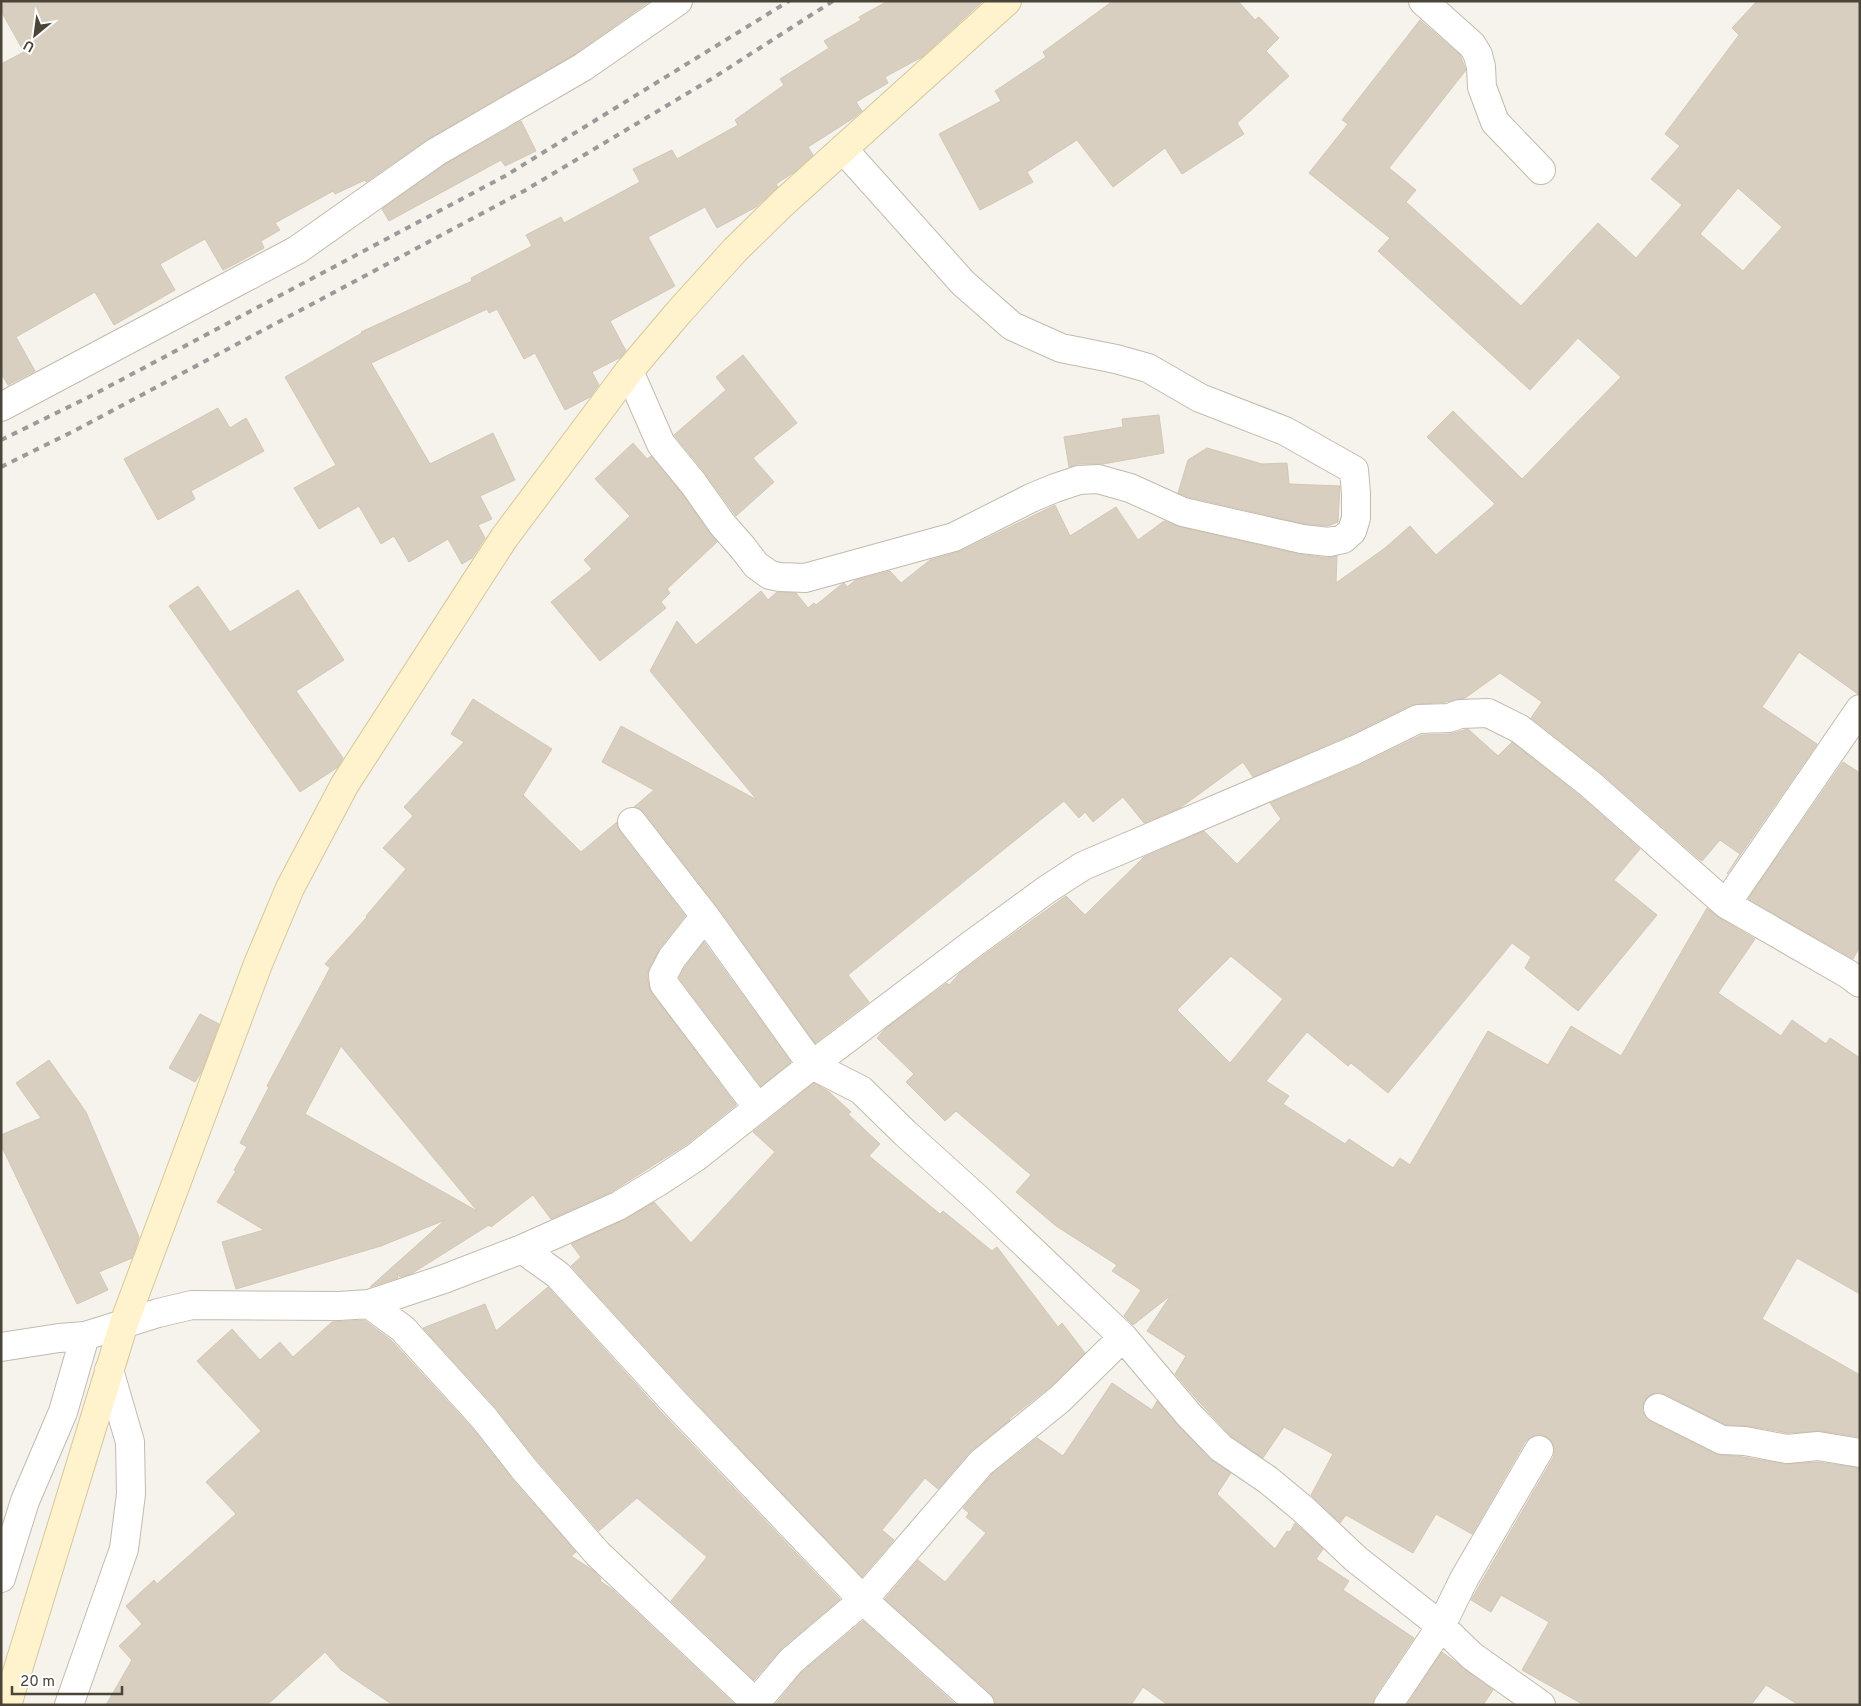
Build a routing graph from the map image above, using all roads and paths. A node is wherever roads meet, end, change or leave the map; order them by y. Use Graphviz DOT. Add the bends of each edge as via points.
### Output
graph roads {
  1 [pos="678,1"];
  2 [pos="1007,1"];
  3 [pos="1423,1"];
  4 [pos="843,149"];
  5 [pos="1541,170"];
  6 [pos="629,372"];
  7 [pos="1,407"];
  8 [pos="1860,709"];
  9 [pos="632,822"];
  10 [pos="1726,904"];
  11 [pos="705,916"];
  12 [pos="1860,983"];
  13 [pos="812,1065"];
  14 [pos="758,1108"];
  15 [pos="522,1249"];
  16 [pos="368,1304"];
  17 [pos="124,1323"];
  18 [pos="85,1336"];
  19 [pos="1122,1337"];
  20 [pos="1,1347"];
  21 [pos="109,1370"];
  22 [pos="1658,1408"];
  23 [pos="1539,1450"];
  24 [pos="1860,1453"];
  25 [pos="1,1578"];
  26 [pos="863,1600"];
  27 [pos="1441,1626"];
  28 [pos="756,1704"];
  29 [pos="7,1705"];
  30 [pos="69,1705"];
  31 [pos="980,1705"];
  32 [pos="1388,1705"];
  33 [pos="1540,1705"];
  1 -- 7 [label="street" via="583,67 436,152 297,250"];
  2 -- 4 [label="main road"];
  3 -- 5 [label="street" via="1472,45 1478,55 1482,87 1495,122"];
  4 -- 6 [label="main road" via="782,203 736,250"];
  4 -- 6 [label="street" via="963,283 1012,326 1061,348 1116,358 1148,368 1200,398 1285,431 1354,470 1356,510 1352,531 1343,539 1329,542 1302,539 1182,512 1130,488 1098,479 1078,480 1031,498 954,537 805,578 770,575 756,565 661,444"];
  6 -- 17 [label="main road" via="504,538 345,784 290,888 258,964"];
  8 -- 10 [label="street"];
  9 -- 11 [label="street"];
  10 -- 12 [label="street"];
  10 -- 13 [label="street" via="1590,784 1520,728 1488,713 1418,719 1355,750 1083,866 971,945"];
  11 -- 13 [label="street"];
  11 -- 14 [label="street" via="672,958 663,976 664,984"];
  13 -- 14 [label="street"];
  13 -- 19 [label="street" via="861,1090"];
  14 -- 15 [label="street" via="696,1156 618,1206"];
  15 -- 16 [label="street"];
  15 -- 26 [label="street" via="558,1275"];
  16 -- 17 [label="street" via="192,1305"];
  16 -- 28 [label="street" via="403,1329 484,1418 598,1554"];
  17 -- 18 [label="street"];
  17 -- 21 [label="main road"];
  18 -- 20 [label="street"];
  18 -- 25 [label="street" via="64,1412 25,1501"];
  19 -- 26 [label="street" via="1060,1399 981,1463"];
  19 -- 27 [label="street" via="1222,1448 1275,1486 1356,1559"];
  21 -- 29 [label="main road"];
  21 -- 30 [label="street" via="130,1442 131,1494 124,1549"];
  22 -- 24 [label="street" via="1722,1440 1787,1449 1818,1446"];
  23 -- 27 [label="street" via="1464,1579"];
  26 -- 28 [label="street" via="791,1661"];
  26 -- 31 [label="street"];
  27 -- 32 [label="street"];
  27 -- 33 [label="street" via="1472,1656"];
}
